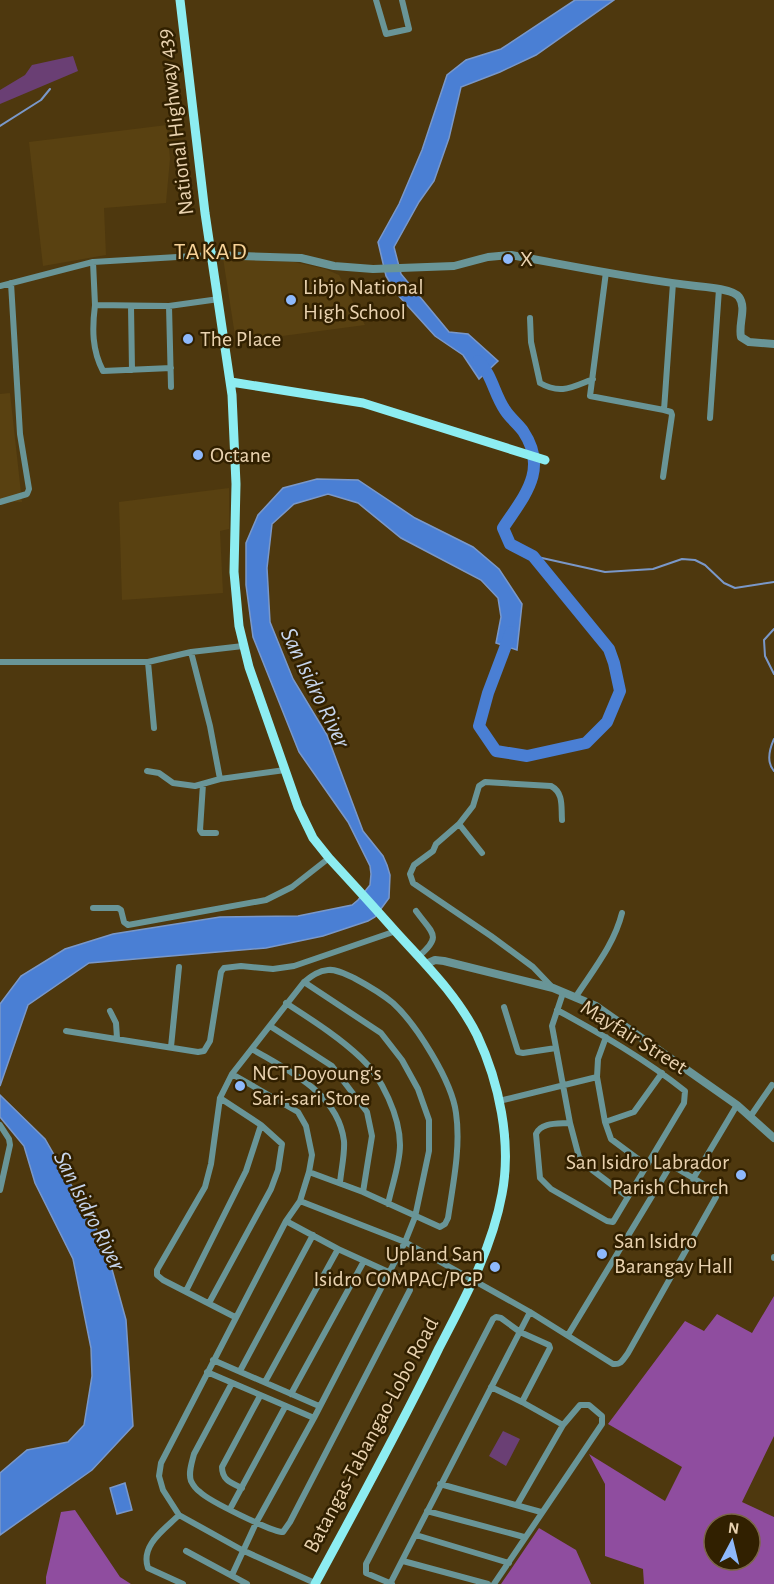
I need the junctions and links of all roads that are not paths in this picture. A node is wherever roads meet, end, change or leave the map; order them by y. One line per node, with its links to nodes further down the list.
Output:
1 (180, 0): 4 (main road, National Highway 439)
2 (376, 0): 3 (street)
3 (402, 0)
4 (211, 255): 5 (street); 6 (street); 11 (main road, National Highway 439)
5 (93, 262): 7 (street); 12 (street)
6 (606, 272): 8 (street); 19 (street)
7 (11, 283): 9 (street); 26 (street)
8 (673, 283): 10 (street); 22 (street)
9 (0, 286)
10 (719, 289): 16 (street); 23 (street)
11 (219, 299): 14 (street); 20 (main road, National Highway 439)
12 (96, 305): 13 (street); 18 (street)
13 (131, 306): 14 (street); 18 (street)
14 (169, 306): 17 (street)
15 (530, 318): 19 (street)
16 (774, 344)
17 (171, 368): 18 (street); 21 (street)
18 (132, 370)
19 (593, 379): 22 (street)
20 (231, 382): 24 (main road); 27 (main road, Batangas-Tabangao-Lobo Road)
21 (171, 387)
22 (664, 410): 25 (street)
23 (710, 418)
24 (545, 459)
25 (663, 477)
26 (0, 502)
27 (243, 646): 28 (street); 32 (main road, Batangas-Tabangao-Lobo Road)
28 (191, 652): 30 (street); 34 (street)
29 (0, 662): 30 (street)
30 (148, 662): 31 (street)
31 (154, 728)
32 (285, 770): 34 (street); 40 (main road, Batangas-Tabangao-Lobo Road)
33 (147, 771): 35 (street)
34 (220, 779): 35 (street)
35 (203, 784): 38 (street)
36 (562, 820): 37 (street)
37 (459, 824): 39 (street); 48 (street)
38 (216, 833)
39 (482, 853)
40 (329, 858): 41 (street); 44 (main road, Batangas-Tabangao-Lobo Road)
41 (93, 908)
42 (416, 911): 45 (street)
43 (622, 913): 50 (street)
44 (396, 931): 45 (main road, Batangas-Tabangao-Lobo Road); 59 (street)
45 (423, 960): 48 (street); 68 (main road, Batangas-Tabangao-Lobo Road)
46 (179, 967): 59 (street)
47 (304, 982): 51 (street); 85 (street); 85 (street)
48 (553, 988): 49 (street)
49 (563, 993): 50 (street); 53 (street)
50 (575, 998): 69 (street)
51 (286, 1003): 55 (street); 84 (street)
52 (504, 1007): 60 (street)
53 (557, 1010): 57 (street, Mayfair Street); 60 (street)
54 (110, 1011): 58 (street)
55 (270, 1026): 61 (street); 81 (street)
56 (66, 1031): 58 (street)
57 (606, 1037): 62 (street, Mayfair Street); 64 (street)
58 (117, 1038): 59 (street)
59 (171, 1047)
60 (556, 1048): 66 (street)
61 (252, 1049): 63 (street); 79 (street)
62 (662, 1072): 71 (street); 76 (street, Mayfair Street)
63 (232, 1074): 67 (street); 77 (street)
64 (597, 1077): 66 (street); 71 (street)
65 (772, 1084): 70 (street)
66 (564, 1086): 68 (street); 72 (street)
67 (220, 1098): 74 (street); 93 (street)
68 (499, 1101): 92 (main road, Batangas-Tabangao-Lobo Road)
69 (738, 1105): 70 (street); 78 (street)
70 (750, 1117): 75 (street)
71 (605, 1122): 76 (street)
72 (570, 1123): 82 (street); 82 (street, Mayfair Street)
73 (0, 1125): 80 (street)
74 (261, 1125): 93 (street); 94 (street)
75 (774, 1138)
76 (646, 1165): 82 (street, Mayfair Street)
77 (309, 1172): 79 (street); 83 (street)
78 (693, 1179): 98 (street); 98 (street)
79 (340, 1183): 81 (street)
80 (0, 1190)
81 (363, 1192): 84 (street)
82 (628, 1197)
83 (300, 1201): 86 (street); 88 (street)
84 (388, 1204): 85 (street)
85 (415, 1217): 88 (street)
86 (286, 1221): 87 (street); 96 (street)
87 (313, 1235): 89 (street); 100 (street)
88 (405, 1242): 91 (street); 92 (street)
89 (338, 1249): 90 (street); 102 (street)
90 (364, 1260): 91 (street); 105 (street)
91 (388, 1272): 108 (street); 119 (street)
92 (474, 1279): 95 (street); 129 (main road, Batangas-Tabangao-Lobo Road)
93 (186, 1292): 94 (street)
94 (209, 1303): 96 (street)
95 (530, 1312): 97 (street); 98 (street)
96 (235, 1317): 99 (street)
97 (520, 1332): 104 (street); 107 (street); 130 (street)
98 (568, 1335)
99 (213, 1360): 100 (street); 101 (street)
100 (240, 1371): 102 (street)
101 (207, 1372): 103 (street); 118 (street)
102 (265, 1382): 105 (street)
103 (232, 1383): 106 (street); 115 (street)
104 (490, 1387): 107 (street); 112 (street)
105 (291, 1394): 108 (street)
106 (260, 1396): 109 (street); 113 (street)
107 (522, 1402): 111 (street)
108 (319, 1406): 110 (street)
109 (285, 1407): 110 (street); 113 (street)
110 (314, 1418): 119 (street)
111 (563, 1425): 114 (street); 117 (street)
112 (440, 1484): 114 (street); 116 (street)
113 (242, 1488): 115 (street)
114 (517, 1505): 117 (street)
115 (230, 1509): 119 (street)
116 (427, 1511): 120 (street); 121 (street)
117 (541, 1512): 121 (street)
118 (179, 1515): 122 (street); 127 (street)
119 (256, 1523): 122 (street)
120 (416, 1535): 124 (street); 125 (street)
121 (524, 1537): 125 (street)
122 (242, 1550): 126 (street); 129 (street)
123 (186, 1551): 126 (street)
124 (403, 1561): 130 (street); 131 (street)
125 (509, 1563): 132 (street)
126 (232, 1575): 128 (street)
127 (183, 1584)
128 (247, 1584)
129 (316, 1584)
130 (391, 1584)
131 (488, 1584)
132 (494, 1584)

